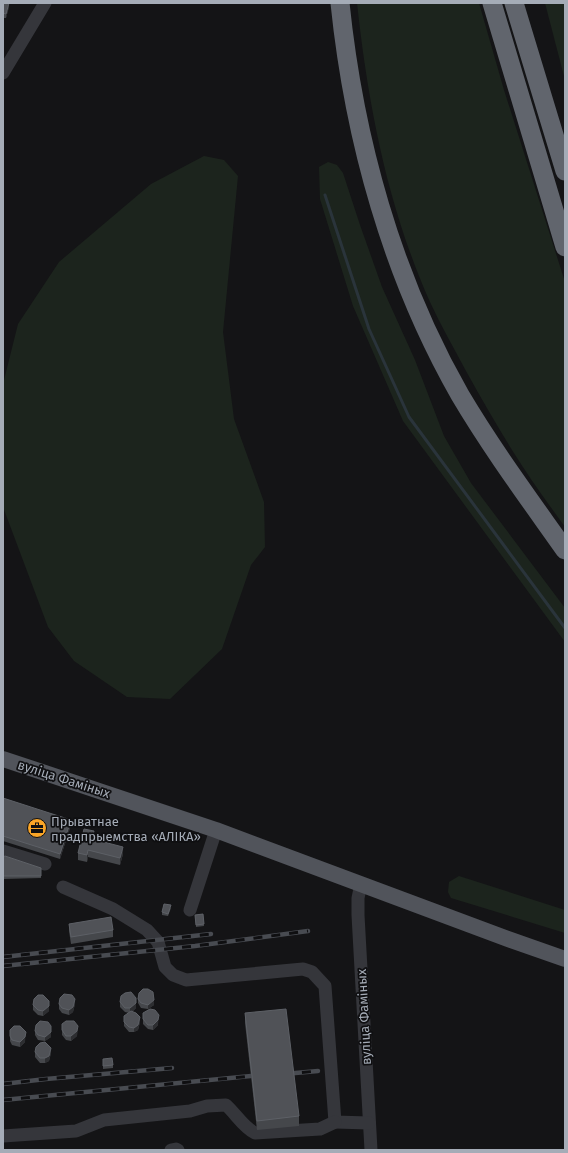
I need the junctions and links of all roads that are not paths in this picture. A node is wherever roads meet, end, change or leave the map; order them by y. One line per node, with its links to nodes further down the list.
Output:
1 (45, 3): 5 (street)
2 (340, 3): 8 (highway)
3 (492, 3): 7 (highway)
4 (514, 3): 6 (highway)
5 (3, 73)
6 (565, 170)
7 (565, 248)
8 (565, 550)
9 (3, 759): 10 (main road, вуліца Фаміных)
10 (216, 830): 13 (main road, вуліца Фаміных); 15 (street)
11 (3, 851): 12 (street)
12 (45, 864)
13 (361, 884): 16 (main road, вуліца Фаміных); 18 (street, вуліца Фаміных)
14 (63, 887): 17 (street)
15 (190, 910)
16 (565, 959)
17 (335, 1122): 18 (street); 19 (street)
18 (369, 1123): 22 (street, вуліца Фаміных)
19 (3, 1136)
20 (171, 1150): 21 (street)
21 (178, 1150)
22 (371, 1150)

